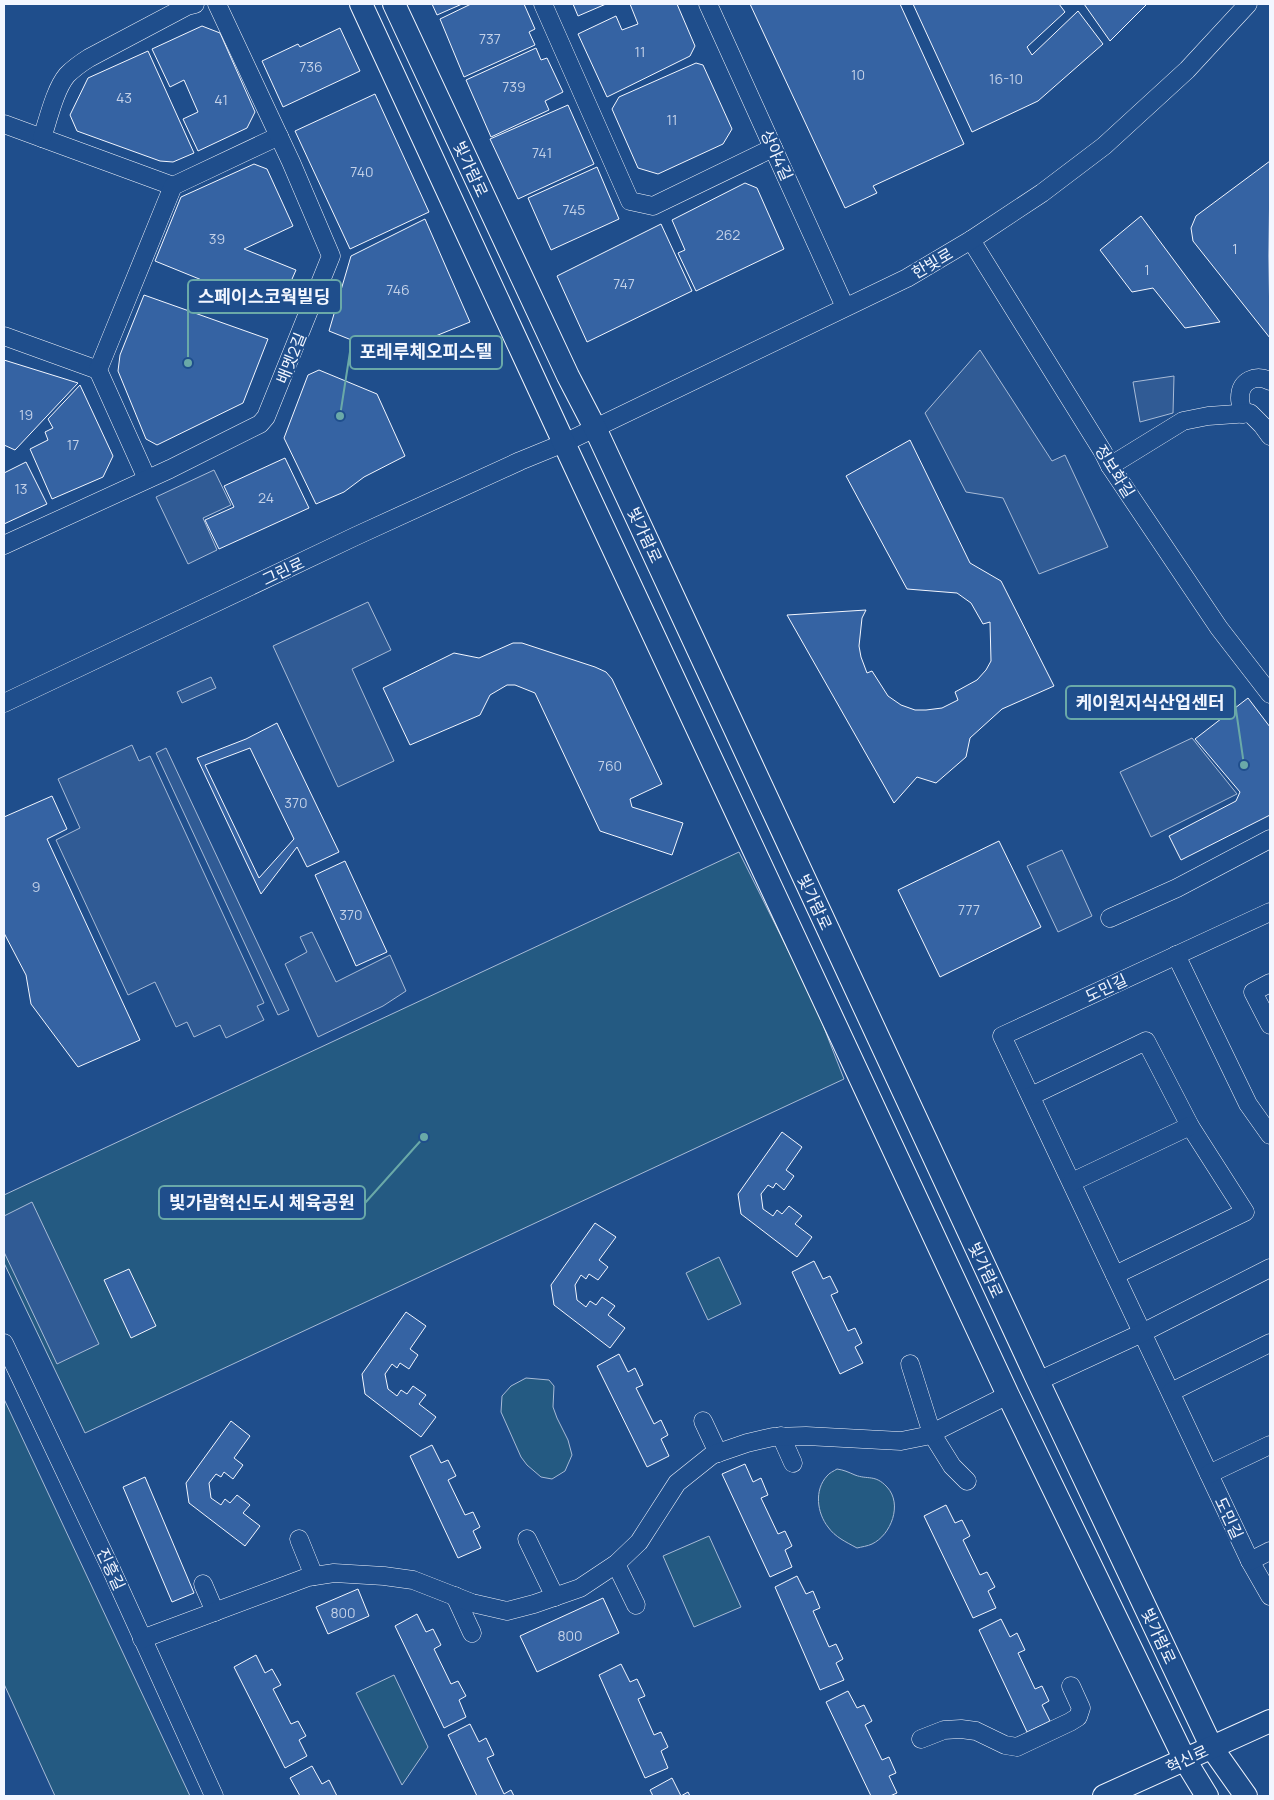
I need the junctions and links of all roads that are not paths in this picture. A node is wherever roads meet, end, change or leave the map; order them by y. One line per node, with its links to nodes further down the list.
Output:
1 (195, 4): 10 (street)
2 (217, 4): 9 (street, 배멧2길)
3 (361, 4): 21 (main road, 빛가람로)
4 (394, 4): 19 (main road, 빛가람로)
5 (542, 4): 11 (street)
6 (708, 4): 11 (street, 상야4길)
7 (1248, 4): 13 (street, 한빛로)
8 (4, 124): 10 (street)
9 (279, 136): 12 (street); 23 (street, 배멧2길)
10 (42, 138): 12 (street)
11 (773, 148): 14 (street, 상야4길)
12 (173, 186): 16 (street)
13 (971, 240): 14 (street, 한빛로); 22 (street, 정보화길)
14 (845, 307): 19 (street, 한빛로)
15 (4, 336): 16 (street)
16 (98, 370): 23 (street)
17 (1270, 381): 18 (street)
18 (1256, 414): 20 (street); 22 (street)
19 (595, 428): 21 (street, 한빛로); 43 (main road, 빛가람로)
20 (1270, 436)
21 (564, 443): 26 (street, 그린로); 45 (main road, 빛가람로)
22 (1110, 466): 25 (street, 정보화길)
23 (147, 480): 24 (street, 배멧2길)
24 (4, 545)
25 (1270, 694)
26 (4, 703)
27 (1270, 838): 29 (street)
28 (1270, 912): 30 (street, 도민길)
29 (1110, 918)
30 (1176, 955): 33 (street, 도민길); 35 (street)
31 (1270, 983): 32 (street)
32 (1270, 1025)
33 (1031, 1096): 34 (street); 36 (street, 도민길)
34 (1190, 1126): 36 (street); 38 (street)
35 (1270, 1135)
36 (1072, 1182): 38 (street, 도민길)
37 (1270, 1268): 39 (street)
38 (1116, 1275): 39 (street, 도민길)
39 (1142, 1333): 43 (street); 44 (street, 도민길)
40 (4, 1343): 67 (street, 진흥길)
41 (1270, 1343): 44 (street)
42 (910, 1364): 47 (street)
43 (1038, 1381): 71 (main road, 빛가람로)
44 (1171, 1392): 52 (street, 도민길)
45 (1008, 1395): 47 (street); 72 (main road, 빛가람로)
46 (703, 1421): 50 (street)
47 (932, 1434): 48 (street); 53 (street)
48 (781, 1436): 50 (street); 51 (street)
49 (1270, 1445): 52 (street)
50 (718, 1453): 58 (street)
51 (793, 1463)
52 (1209, 1474): 57 (street, 도민길)
53 (967, 1481)
54 (299, 1539): 59 (street)
55 (528, 1539): 63 (street)
56 (1270, 1552): 57 (street)
57 (1250, 1561): 62 (street, 도민길)
58 (616, 1564): 63 (street); 64 (street)
59 (314, 1576): 61 (street); 65 (street)
60 (203, 1584): 65 (street)
61 (454, 1596): 63 (street); 66 (street)
62 (1270, 1596)
63 (555, 1597)
64 (636, 1605)
65 (215, 1612): 67 (street)
66 (472, 1633)
67 (142, 1639): 73 (street, 진흥길)
68 (1071, 1686): 70 (street)
69 (1270, 1720): 71 (main road, 혁신로)
70 (921, 1739)
71 (1212, 1748): 72 (main road, 혁신로); 76 (main road, 빛가람로)
72 (1185, 1760): 74 (main road, 혁신로); 75 (main road, 빛가람로)
73 (214, 1796)
74 (1104, 1796)
75 (1207, 1796)
76 (1246, 1796)

